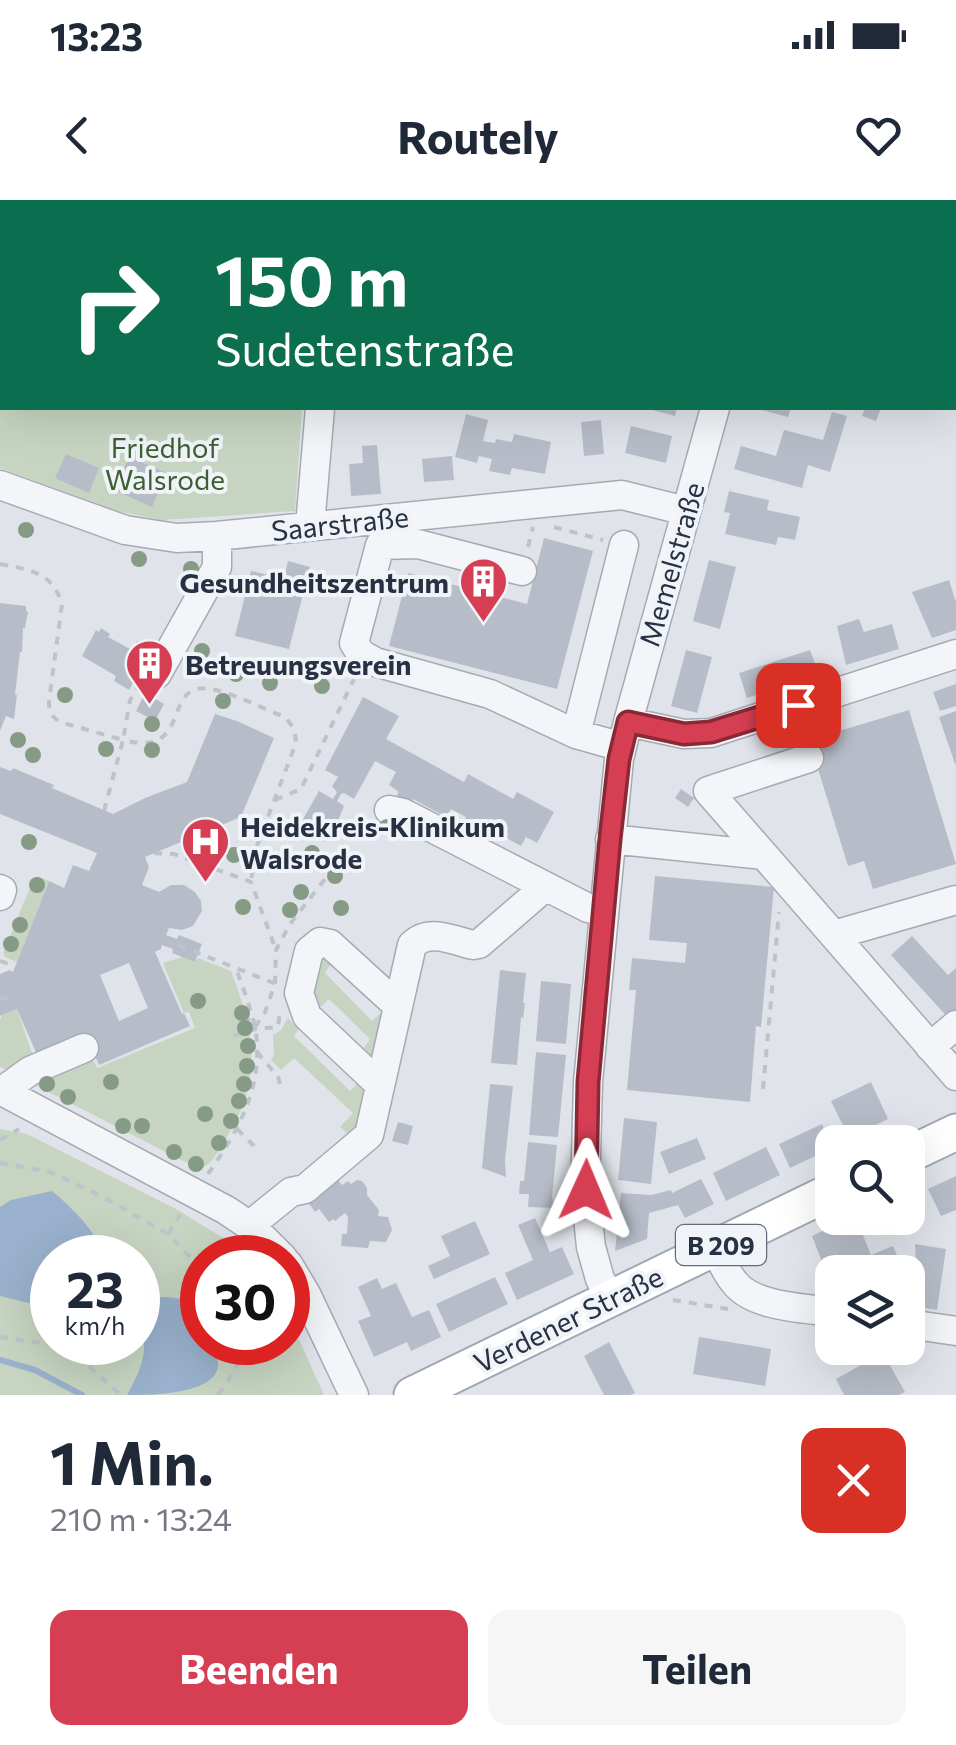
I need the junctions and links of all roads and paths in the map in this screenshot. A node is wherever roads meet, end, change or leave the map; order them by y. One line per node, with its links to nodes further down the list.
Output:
1 (320, 410): 5 (street)
2 (714, 410): 4 (street, Memelstraße)
3 (0, 485): 8 (street, Saarstraße)
4 (686, 511): 7 (street, Saarstraße); 16 (street, Memelstraße)
5 (310, 526): 7 (street, Saarstraße); 8 (street, Saarstraße)
6 (552, 527): 9 (path)
7 (386, 532): 11 (street); 12 (street)
8 (217, 536): 14 (street)
9 (624, 545): 15 (street)
10 (0, 564): 17 (path)
11 (522, 571)
12 (361, 654): 15 (street); 19 (path)
13 (956, 654): 16 (street)
14 (157, 674): 17 (path)
15 (576, 734): 16 (street)
16 (625, 734): 24 (street, Memelstraße)
17 (123, 740): 19 (path); 21 (path)
18 (810, 758): 27 (street)
19 (275, 800): 28 (path)
20 (389, 810): 29 (street)
21 (104, 811)
22 (336, 826): 23 (path)
23 (361, 838)
24 (610, 839): 27 (street); 31 (street, Memelstraße)
25 (154, 854): 28 (path)
26 (352, 856): 34 (path)
27 (773, 866): 32 (street); 53 (path)
28 (251, 882): 34 (path)
29 (545, 888): 31 (street); 42 (street)
30 (956, 900): 32 (street)
31 (604, 911): 68 (street, Memelstraße)
32 (834, 936): 46 (street)
33 (178, 945): 37 (path)
34 (276, 950): 38 (path)
35 (0, 962): 36 (path)
36 (15, 966)
37 (236, 968): 38 (path); 43 (path)
38 (277, 984): 45 (path)
39 (12, 997): 41 (path)
40 (282, 998): 45 (path)
41 (0, 999)
42 (398, 1006): 51 (street); 51 (street)
43 (251, 1015): 45 (path); 45 (path)
44 (956, 1025): 46 (street)
45 (254, 1029): 48 (path)
46 (930, 1046): 49 (street)
47 (84, 1048): 52 (street)
48 (257, 1052): 50 (path); 55 (path)
49 (956, 1076)
50 (280, 1086)
51 (380, 1086): 63 (street)
52 (1, 1090): 62 (street)
53 (763, 1090)
54 (23, 1126): 57 (path)
55 (237, 1129): 59 (path); 62 (path)
56 (956, 1132): 58 (main road)
57 (0, 1140)
58 (925, 1147)
59 (254, 1153)
60 (0, 1164): 64 (path)
61 (815, 1199): 67 (main road, Verdener Straße / B 209)
62 (190, 1201): 63 (street); 64 (path)
63 (250, 1225): 65 (street)
64 (168, 1234): 66 (path)
65 (260, 1235)
66 (180, 1247)
67 (715, 1248): 68 (main road, Verdener Straße / B 209); 70 (street)
68 (610, 1299): 78 (main road, Verdener Straße / B 209)
69 (310, 1302): 77 (street)
70 (815, 1309)
71 (925, 1326): 72 (street)
72 (956, 1331)
73 (0, 1337): 75 (path)
74 (238, 1365): 76 (path)
75 (121, 1395)
76 (218, 1395)
77 (354, 1395)
78 (412, 1395)

